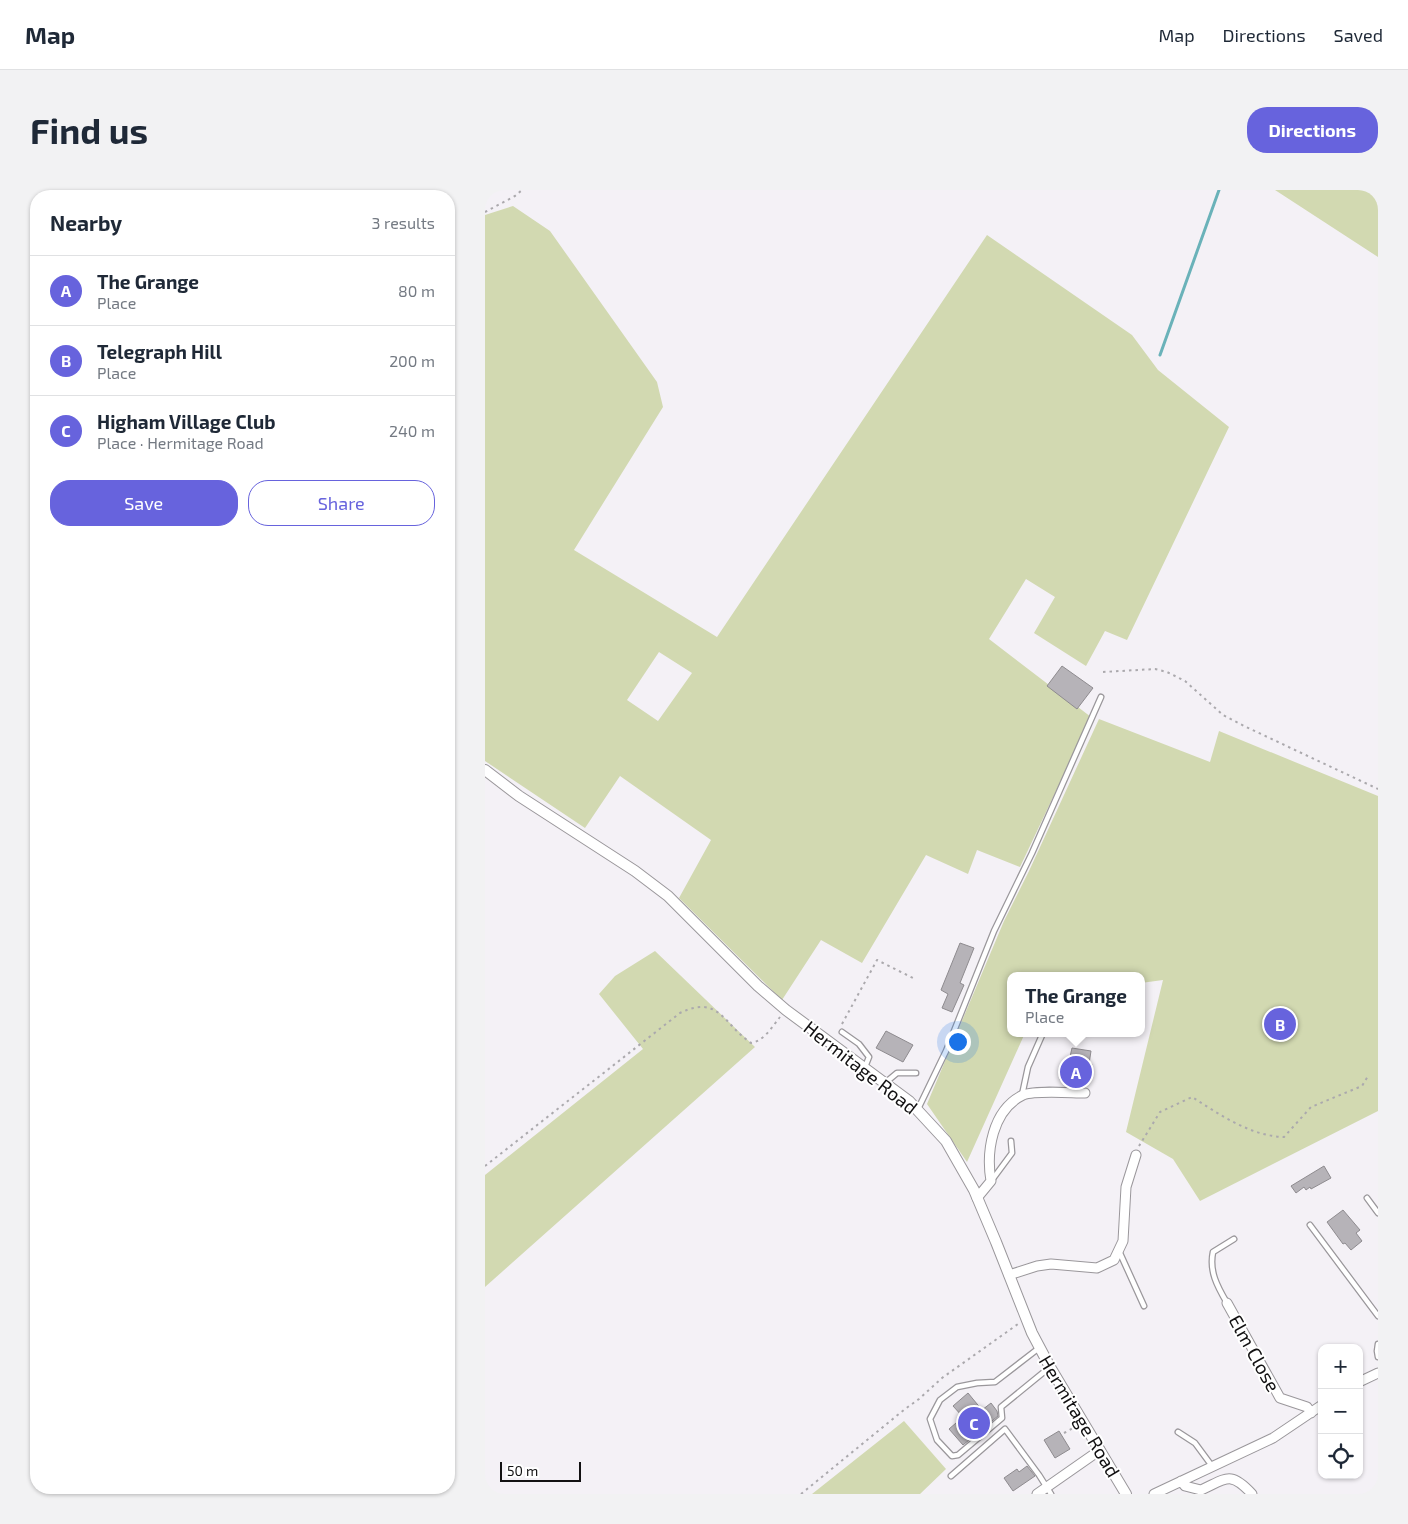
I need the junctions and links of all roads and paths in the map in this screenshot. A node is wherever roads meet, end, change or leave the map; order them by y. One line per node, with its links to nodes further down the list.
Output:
1 (523, 190): 2 (path)
2 (485, 212)
3 (1103, 672): 6 (path)
4 (1101, 697): 17 (lane)
5 (485, 770): 8 (street, Hermitage Road)
6 (1378, 789)
7 (913, 978): 9 (path)
8 (786, 1010): 11 (street, Hermitage Road); 20 (path)
9 (842, 1032): 11 (lane)
10 (1041, 1037): 16 (lane)
11 (865, 1067): 14 (street, Hermitage Road)
12 (915, 1072): 14 (lane)
13 (1368, 1076): 19 (path)
14 (885, 1083): 17 (street, Hermitage Road)
15 (1085, 1093): 16 (street)
16 (1022, 1096): 21 (street)
17 (917, 1109): 22 (street, Hermitage Road)
18 (1011, 1141): 21 (lane)
19 (1136, 1155): 27 (street)
20 (485, 1166)
21 (991, 1181): 22 (street)
22 (977, 1198): 28 (street, Hermitage Road)
23 (1367, 1198): 24 (lane)
24 (1378, 1212)
25 (1310, 1225): 31 (lane)
26 (1234, 1239): 29 (lane)
27 (1119, 1251): 28 (street); 30 (lane)
28 (1009, 1275): 32 (street, Hermitage Road)
29 (1227, 1303): 40 (street, Elm Close)
30 (1144, 1306)
31 (1378, 1316)
32 (1026, 1318): 34 (street, Hermitage Road); 50 (path)
33 (1378, 1344): 35 (lane)
34 (1040, 1348): 36 (street, Hermitage Road); 36 (lane)
35 (1378, 1357)
36 (1050, 1367): 44 (street, Hermitage Road)
37 (1378, 1373): 38 (street)
38 (1363, 1380)
39 (1318, 1408): 40 (street)
40 (1311, 1413): 45 (street)
41 (1079, 1424): 43 (path)
42 (1178, 1432): 45 (lane)
43 (1064, 1433)
44 (1100, 1450): 48 (street); 52 (street, Hermitage Road)
45 (1211, 1466): 47 (street)
46 (951, 1476): 48 (lane)
47 (1181, 1481): 49 (street); 53 (street)
48 (1049, 1491): 51 (street)
49 (1198, 1492): 54 (street)
50 (801, 1494)
51 (1037, 1494)
52 (1126, 1494)
53 (1154, 1494)
54 (1252, 1494)

